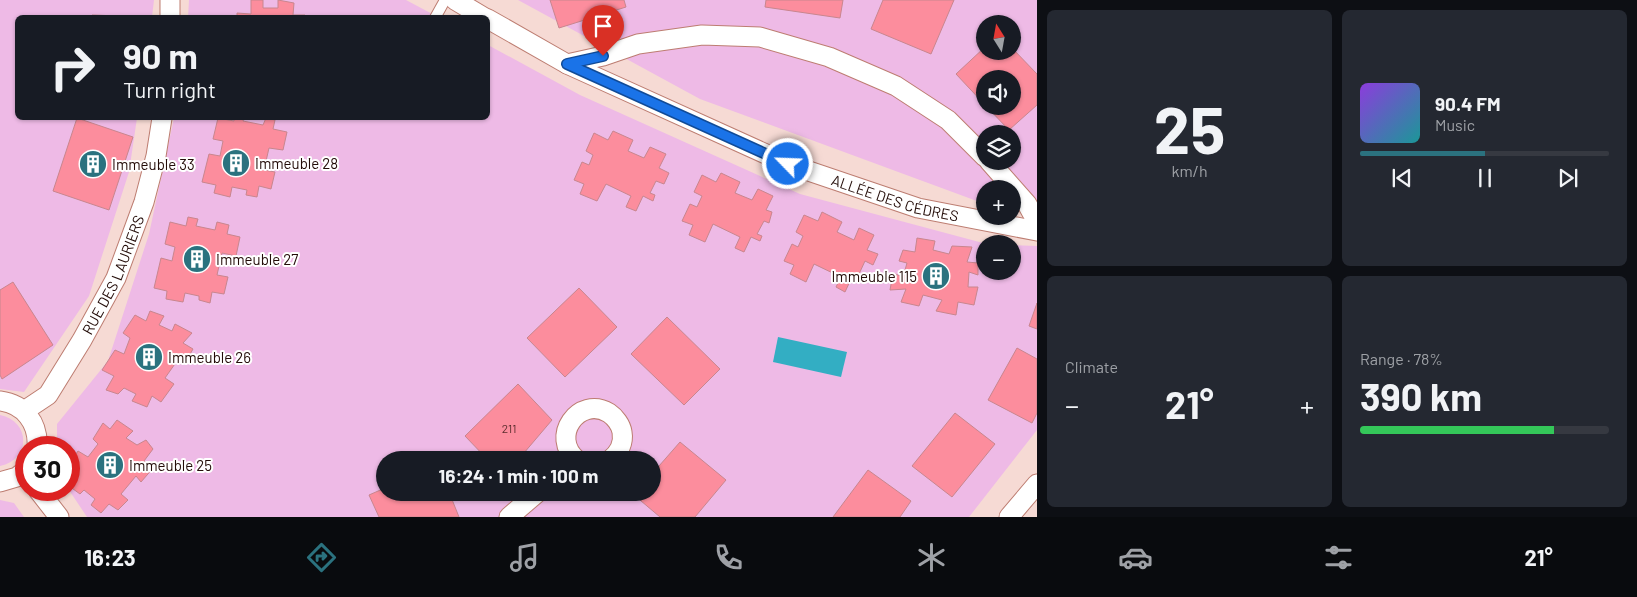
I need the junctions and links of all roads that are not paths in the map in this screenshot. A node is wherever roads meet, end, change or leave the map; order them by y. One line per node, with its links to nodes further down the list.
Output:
1 (170, 0): 4 (street)
2 (445, 0): 5 (lane)
3 (455, 0): 6 (street, ALLÉE DES CÉDRES)
4 (170, 15)
5 (437, 15)
6 (481, 15)
7 (490, 20): 8 (street, ALLÉE DES CÉDRES)
8 (567, 64): 10 (street); 13 (street, ALLÉE DES CÉDRES)
9 (162, 120): 15 (street, RUE DES LAURIERS)
10 (976, 148)
11 (997, 170): 12 (street)
12 (1037, 222)
13 (1037, 231)
14 (0, 401): 15 (street)
15 (24, 411): 16 (street)
16 (37, 436)
17 (569, 451): 18 (street)
18 (618, 451)
19 (15, 478): 20 (street)
20 (0, 482)
21 (1037, 484): 26 (street)
22 (47, 501): 24 (street)
23 (528, 501): 25 (street)
24 (59, 517)
25 (509, 517)
26 (1009, 517)

